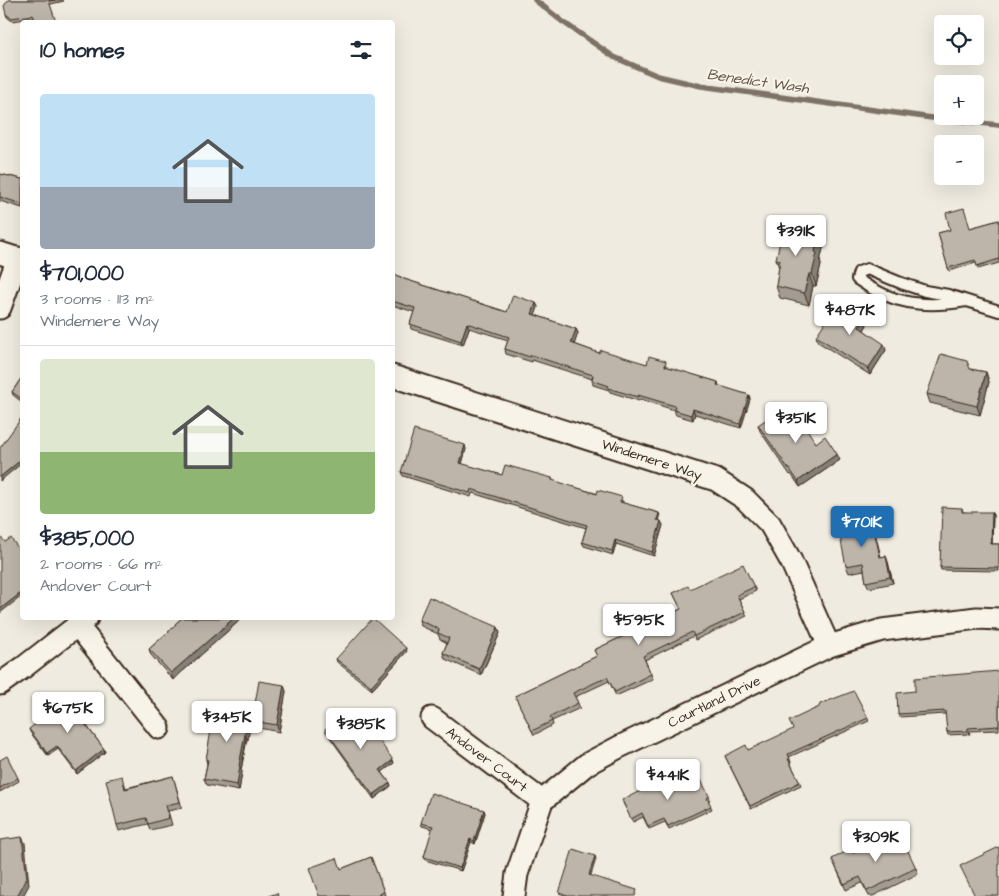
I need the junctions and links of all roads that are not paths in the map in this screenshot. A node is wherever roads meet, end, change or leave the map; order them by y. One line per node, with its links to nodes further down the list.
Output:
1 (13, 257): 3 (street)
2 (966, 301): 2 (lane); 4 (lane)
3 (0, 308)
4 (999, 311)
5 (395, 377): 8 (street, Windemere Way)
6 (999, 619): 8 (street, Courtland Drive)
7 (82, 621): 9 (street); 11 (street)
8 (829, 646): 12 (street, Courtland Drive)
9 (0, 684)
10 (432, 718): 12 (street, Andover Court)
11 (159, 728)
12 (542, 800): 13 (street)
13 (514, 896)

